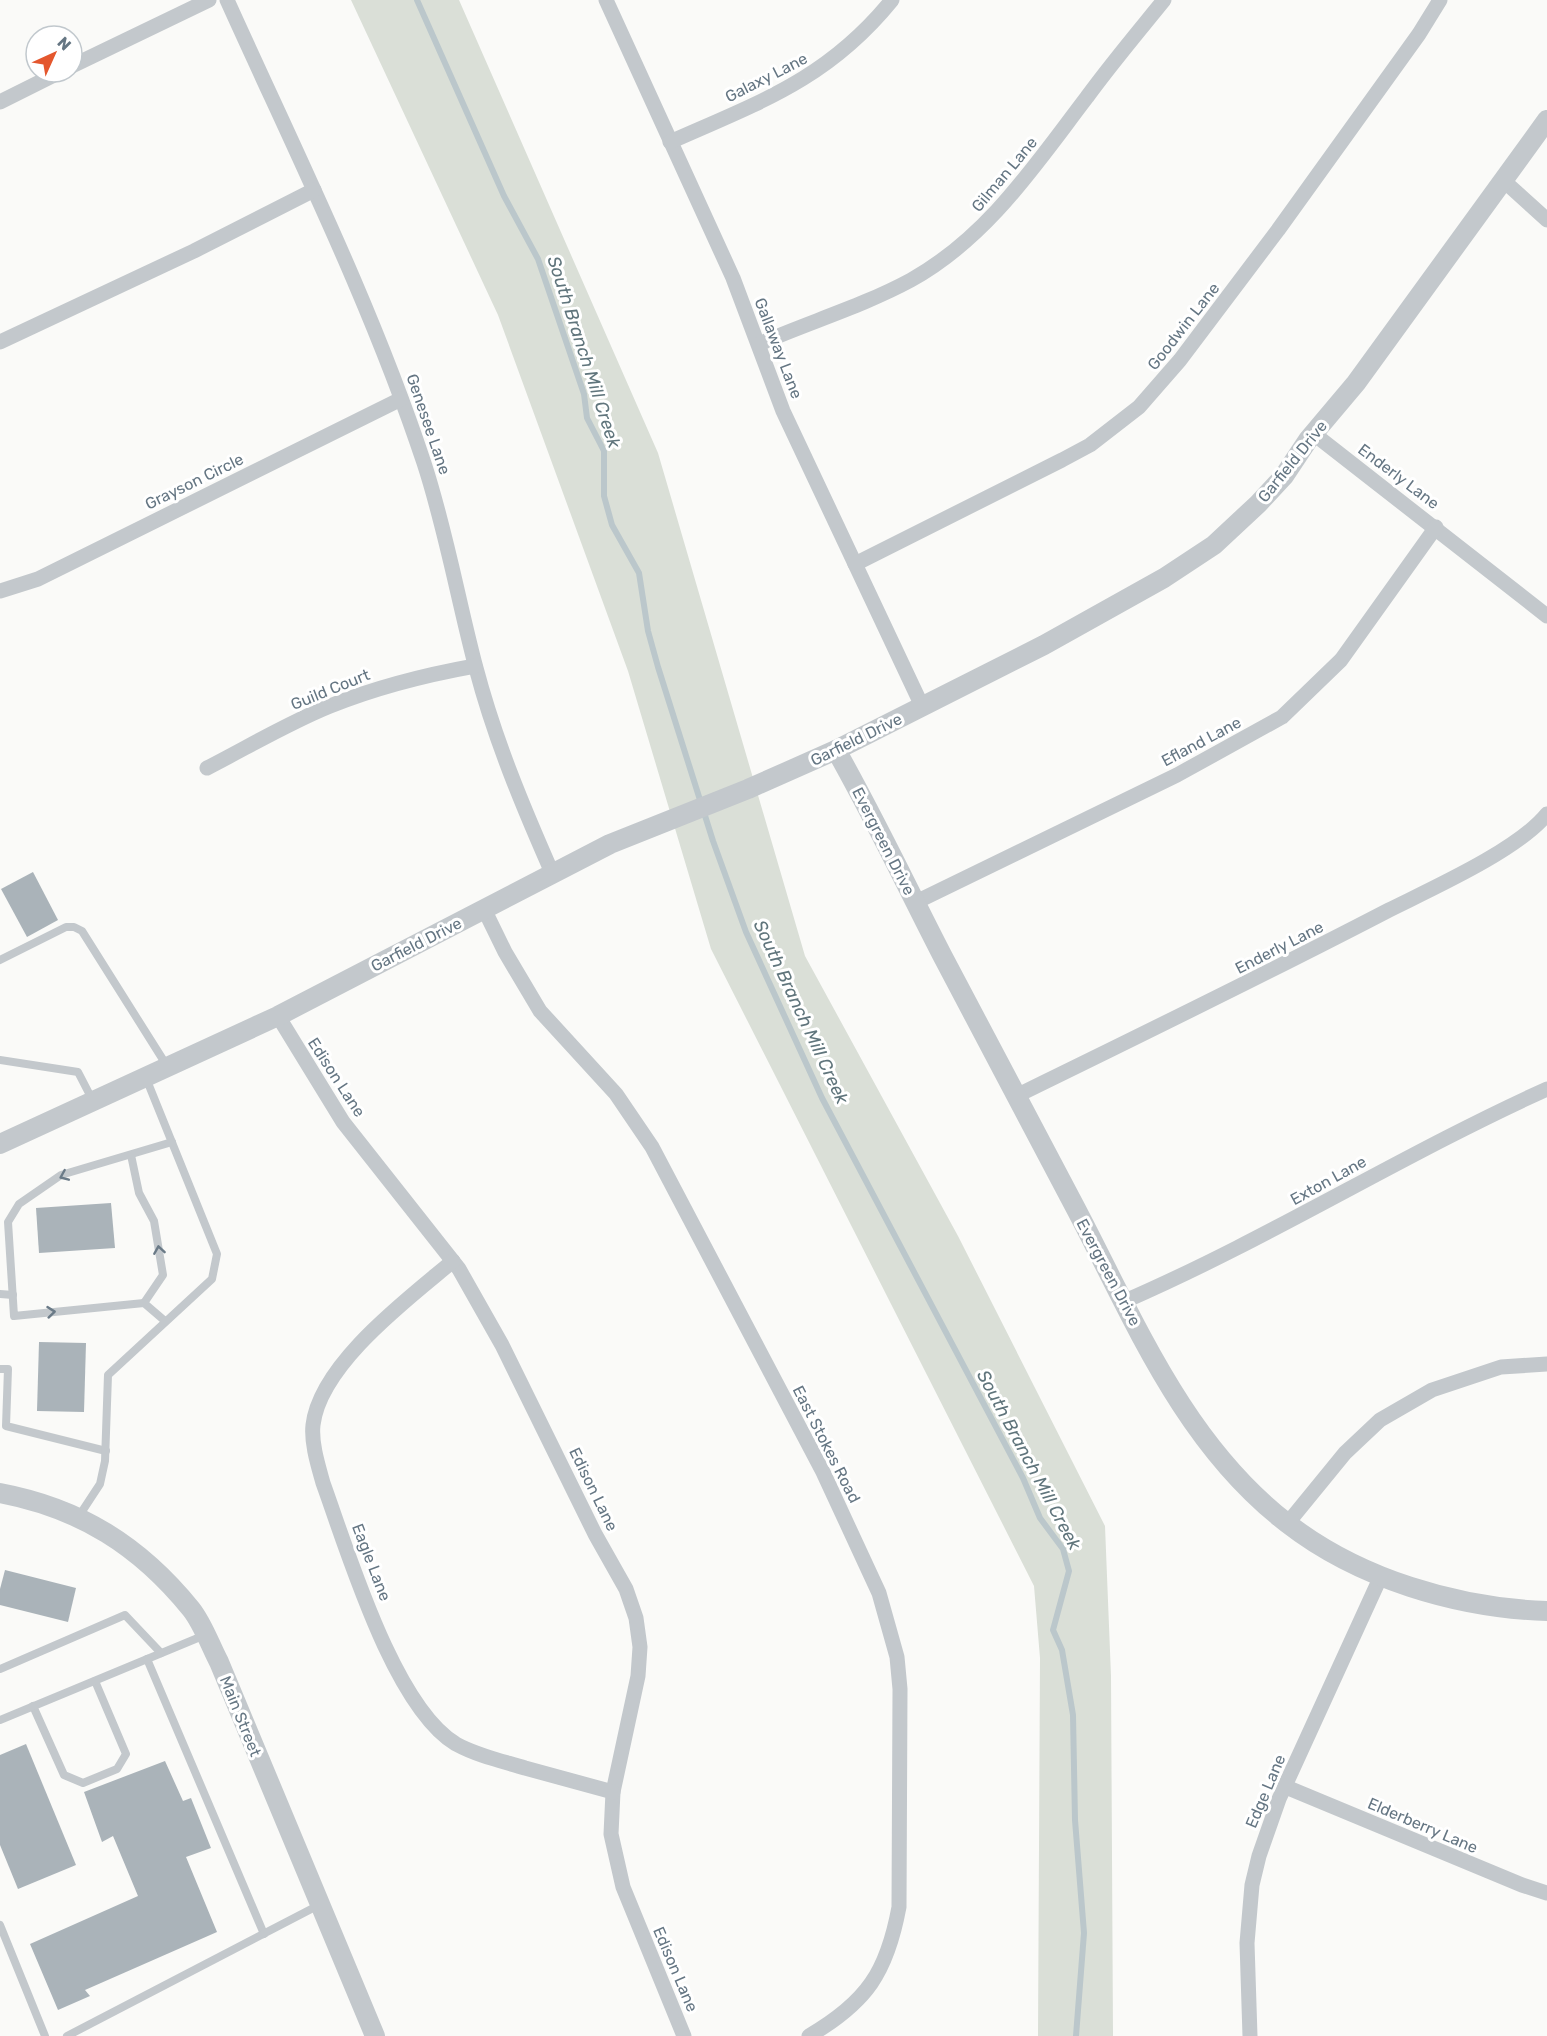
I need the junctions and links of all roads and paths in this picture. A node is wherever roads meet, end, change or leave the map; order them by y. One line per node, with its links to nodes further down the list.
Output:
1 (209, 0): 7 (street)
2 (227, 0): 13 (street, Genesee Lane)
3 (606, 0): 11 (street, Gallaway Lane)
4 (892, 0): 11 (street, Galaxy Lane)
5 (1164, 0): 16 (street, Gilman Lane)
6 (1440, 0): 20 (street, Goodwin Lane)
7 (84, 60)
8 (36, 84): 9 (street)
9 (0, 102)
10 (1547, 120): 12 (street, Garfield Drive)
11 (670, 142): 16 (street, Gallaway Lane)
12 (1504, 181): 14 (street); 18 (street, Garfield Drive)
13 (314, 190): 15 (street); 17 (street, Genesee Lane)
14 (1547, 220)
15 (0, 342)
16 (759, 344): 20 (street, Gallaway Lane)
17 (401, 399): 21 (street, Grayson Circle); 23 (street, Genesee Lane)
18 (1314, 434): 19 (street, Enderly Lane); 24 (street, Garfield Drive)
19 (1436, 527): 22 (street, Enderly Lane); 29 (street, Efland Lane)
20 (855, 564): 24 (street, Gallaway Lane)
21 (0, 591)
22 (1547, 616)
23 (475, 666): 26 (street, Guild Court); 28 (street, Genesee Lane)
24 (922, 706): 25 (street, Garfield Drive)
25 (836, 750): 28 (street, Garfield Drive); 29 (street, Evergreen Drive)
26 (207, 768)
27 (1547, 814): 37 (street, Enderly Lane)
28 (553, 875): 30 (street, Garfield Drive)
29 (916, 902): 37 (street, Evergreen Drive)
30 (484, 909): 32 (street, Garfield Drive); 73 (street, East Stokes Road)
31 (0, 960): 34 (lane)
32 (278, 1016): 34 (street, Garfield Drive); 42 (street, Edison Lane)
33 (0, 1060): 38 (lane)
34 (168, 1067): 35 (street, Garfield Drive)
35 (146, 1077): 38 (street, Garfield Drive); 39 (lane)
36 (1547, 1089): 45 (street, Exton Lane)
37 (1016, 1096): 45 (street, Evergreen Drive)
38 (94, 1102): 40 (street, Garfield Drive)
39 (172, 1142): 41 (lane); 47 (lane)
40 (0, 1144)
41 (131, 1155): 44 (lane, one-way to 44); 46 (lane, one-way to 41)
42 (453, 1261): 64 (street, Edison Lane); 64 (street, Eagle Lane)
43 (0, 1294): 44 (lane)
44 (13, 1295): 46 (lane, one-way to 46)
45 (1125, 1301): 53 (street, Evergreen Drive)
46 (144, 1303): 47 (lane)
47 (165, 1321): 50 (lane)
48 (1547, 1364): 53 (street)
49 (0, 1369): 50 (lane)
50 (106, 1451): 52 (lane)
51 (0, 1493): 52 (street, Main Street)
52 (79, 1516): 56 (street, Main Street)
53 (1287, 1524): 54 (street, Evergreen Drive)
54 (1381, 1576): 55 (street, Evergreen Drive); 63 (street, Edge Lane)
55 (1547, 1611)
56 (205, 1635): 57 (lane); 66 (street, Main Street)
57 (161, 1653): 58 (lane); 59 (lane)
58 (147, 1659): 60 (lane); 68 (lane)
59 (0, 1669)
60 (95, 1681): 61 (lane); 61 (lane)
61 (33, 1706): 62 (lane)
62 (0, 1720)
63 (1286, 1787): 65 (street, Elderberry Lane); 74 (street, Edge Lane)
64 (613, 1792): 72 (street, Edison Lane)
65 (1547, 1893)
66 (319, 1905): 68 (lane); 71 (street, Main Street)
67 (0, 1925): 69 (lane)
68 (264, 1934): 70 (lane)
69 (45, 2036)
70 (67, 2036)
71 (375, 2036)
72 (684, 2036)
73 (809, 2036)
74 (1250, 2036)

